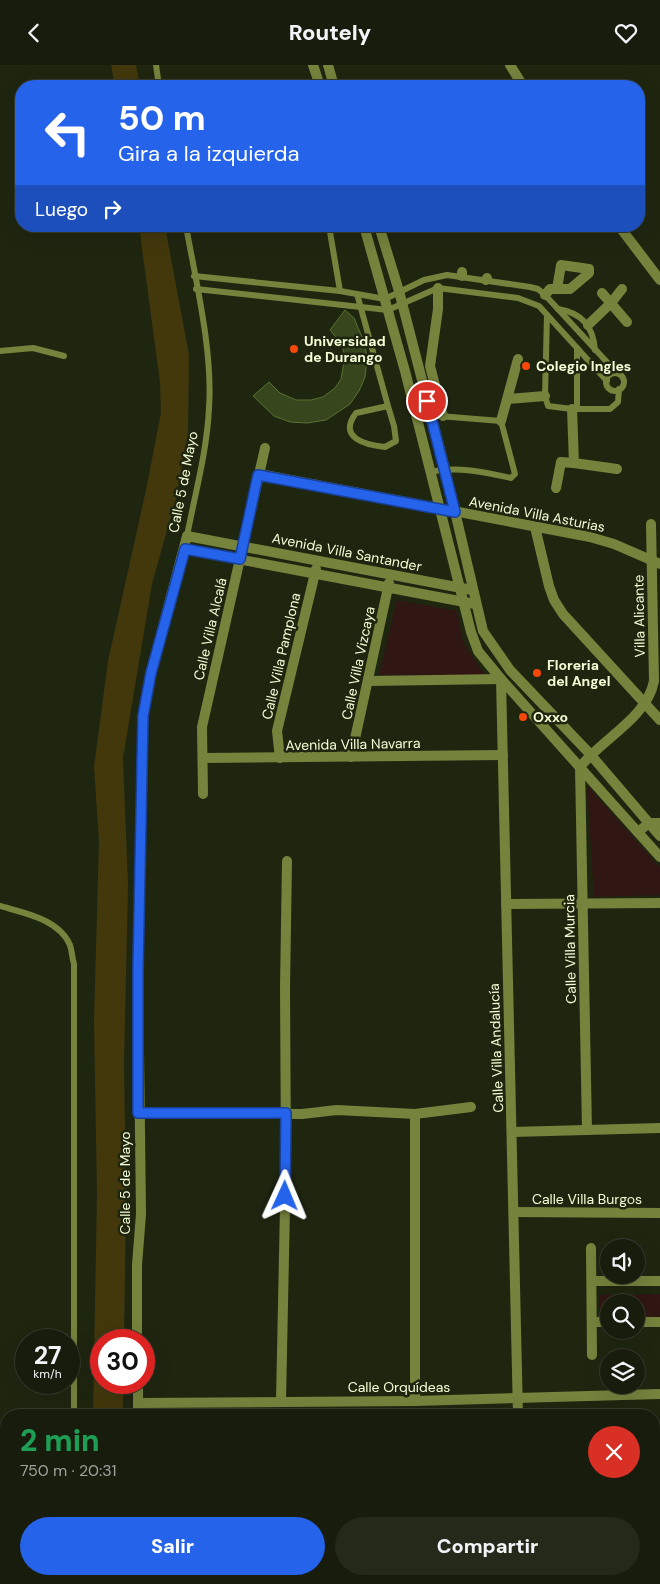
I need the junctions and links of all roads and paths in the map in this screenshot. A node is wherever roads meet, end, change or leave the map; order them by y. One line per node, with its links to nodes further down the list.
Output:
1 (156, 65): 5 (lane)
2 (313, 65): 6 (street)
3 (328, 65): 7 (street)
4 (510, 65): 8 (street)
5 (159, 80)
6 (318, 80)
7 (332, 80)
8 (519, 80)
9 (187, 232): 15 (lane, Calle 5 de Mayo)
10 (330, 232): 23 (lane)
11 (366, 232): 28 (street)
12 (381, 232): 24 (street)
13 (624, 232): 17 (street)
14 (462, 274): 16 (lane); 22 (lane); 27 (lane)
15 (194, 276): 19 (lane, Calle 5 de Mayo); 23 (lane)
16 (437, 276): 18 (lane); 24 (lane)
17 (660, 280)
18 (438, 288): 22 (lane); 30 (lane); 50 (street)
19 (196, 289): 31 (lane); 63 (lane, Calle 5 de Mayo)
20 (557, 289): 27 (street)
21 (622, 289): 29 (street)
22 (460, 290): 34 (lane)
23 (340, 291): 26 (lane)
24 (399, 291): 28 (lane); 30 (street)
25 (602, 293): 29 (street)
26 (356, 294): 28 (lane); 31 (lane)
27 (545, 295): 32 (lane)
28 (385, 299): 33 (street)
29 (611, 303): 35 (street); 36 (street)
30 (402, 305): 33 (lane); 49 (street)
31 (360, 307): 33 (lane); 47 (lane)
32 (558, 309): 36 (lane); 38 (lane)
33 (388, 310): 56 (street)
34 (547, 315): 37 (lane); 45 (lane)
35 (627, 321)
36 (588, 325): 38 (lane)
37 (577, 348): 43 (lane); 48 (lane)
38 (596, 350): 42 (lane)
39 (0, 351): 40 (lane)
40 (64, 356)
41 (518, 359): 46 (street)
42 (617, 373): 43 (lane); 44 (lane)
43 (607, 381): 44 (lane)
44 (620, 389): 48 (lane)
45 (545, 396): 46 (street); 48 (lane)
46 (508, 399): 51 (street)
47 (388, 406): 47 (lane)
48 (574, 409): 53 (street)
49 (431, 415): 50 (lane); 54 (street)
50 (443, 416): 51 (lane)
51 (500, 421): 54 (lane)
52 (265, 449): 57 (street, Calle Villa Alcalá)
53 (574, 463): 55 (street); 58 (street)
54 (445, 469): 56 (lane); 60 (street)
55 (617, 469)
56 (429, 472): 59 (street)
57 (258, 475): 59 (street, Avenida Villa Asturias); 64 (street, Calle Villa Alcalá)
58 (556, 488)
59 (439, 509): 60 (street, Avenida Villa Asturias); 71 (street)
60 (455, 512): 62 (street, Avenida Villa Asturias); 73 (street)
61 (651, 524): 68 (street, Villa Alicante)
62 (535, 527): 68 (street, Avenida Villa Asturias); 79 (street)
63 (187, 536): 64 (street, Avenida Villa Santander); 65 (street, Calle 5 de Mayo)
64 (243, 547): 66 (street, Calle Villa Alcalá); 67 (street, Avenida Villa Santander)
65 (185, 549): 66 (street); 99 (street, Calle 5 de Mayo)
66 (240, 559): 69 (street); 84 (street, Calle Villa Alcalá)
67 (317, 561): 69 (street, Calle Villa Pamplona); 70 (street, Avenida Villa Santander)
68 (656, 562): 79 (street, Villa Alicante)
69 (315, 574): 72 (street); 85 (street, Calle Villa Pamplona)
70 (391, 575): 71 (street, Avenida Villa Santander); 72 (street, Calle Villa Vizcaya)
71 (459, 587): 73 (street, Avenida Villa Santander); 74 (street)
72 (388, 588): 74 (street); 78 (street, Calle Villa Vizcaya)
73 (472, 590): 75 (street)
74 (463, 603): 75 (street); 77 (street)
75 (475, 604): 76 (street)
76 (510, 671): 77 (street); 81 (street)
77 (501, 679): 78 (street); 82 (street, Calle Villa Andalucía); 86 (street)
78 (368, 681): 83 (street, Calle Villa Vizcaya)
79 (645, 705): 80 (street); 81 (street)
80 (660, 720)
81 (590, 754): 86 (street); 88 (street)
82 (503, 755): 83 (street, Avenida Villa Navarra); 96 (street, Calle Villa Andalucía)
83 (351, 757): 85 (street, Avenida Villa Navarra)
84 (203, 758): 85 (street, Avenida Villa Navarra); 87 (street, Calle Villa Alcalá)
85 (280, 759)
86 (580, 767): 90 (street); 94 (street, Calle Villa Murcia)
87 (203, 794)
88 (649, 823): 89 (street); 90 (street); 91 (street)
89 (660, 823)
90 (638, 832): 92 (street)
91 (660, 836)
92 (660, 857)
93 (287, 861): 100 (street)
94 (583, 903): 95 (street); 96 (street); 103 (street, Calle Villa Murcia)
95 (660, 903)
96 (506, 904): 104 (street, Calle Villa Andalucía)
97 (0, 906): 122 (lane)
98 (471, 1107): 101 (street)
99 (138, 1113): 100 (street); 114 (street, Calle 5 de Mayo)
100 (286, 1113): 101 (street); 119 (street)
101 (415, 1114): 120 (street)
102 (660, 1128): 103 (street)
103 (587, 1130): 104 (street)
104 (512, 1132): 105 (street, Calle Villa Andalucía)
105 (514, 1212): 106 (street, Calle Villa Burgos); 118 (street, Calle Villa Andalucía)
106 (660, 1213)
107 (591, 1248): 108 (street)
108 (592, 1281): 109 (street); 110 (street)
109 (660, 1281)
110 (592, 1322): 111 (street); 115 (street)
111 (600, 1322)
112 (645, 1322): 113 (street)
113 (660, 1322)
114 (137, 1329)
115 (592, 1355)
116 (138, 1394): 121 (street)
117 (660, 1394): 118 (street, Calle Orquídeas)
118 (518, 1399): 120 (street, Calle Orquídeas); 124 (street, Calle Villa Andalucía)
119 (281, 1401): 120 (street, Calle Orquídeas); 121 (street, Calle Orquídeas)
120 (415, 1401)
121 (138, 1403): 123 (street)
122 (74, 1409)
123 (138, 1409)
124 (518, 1409)

